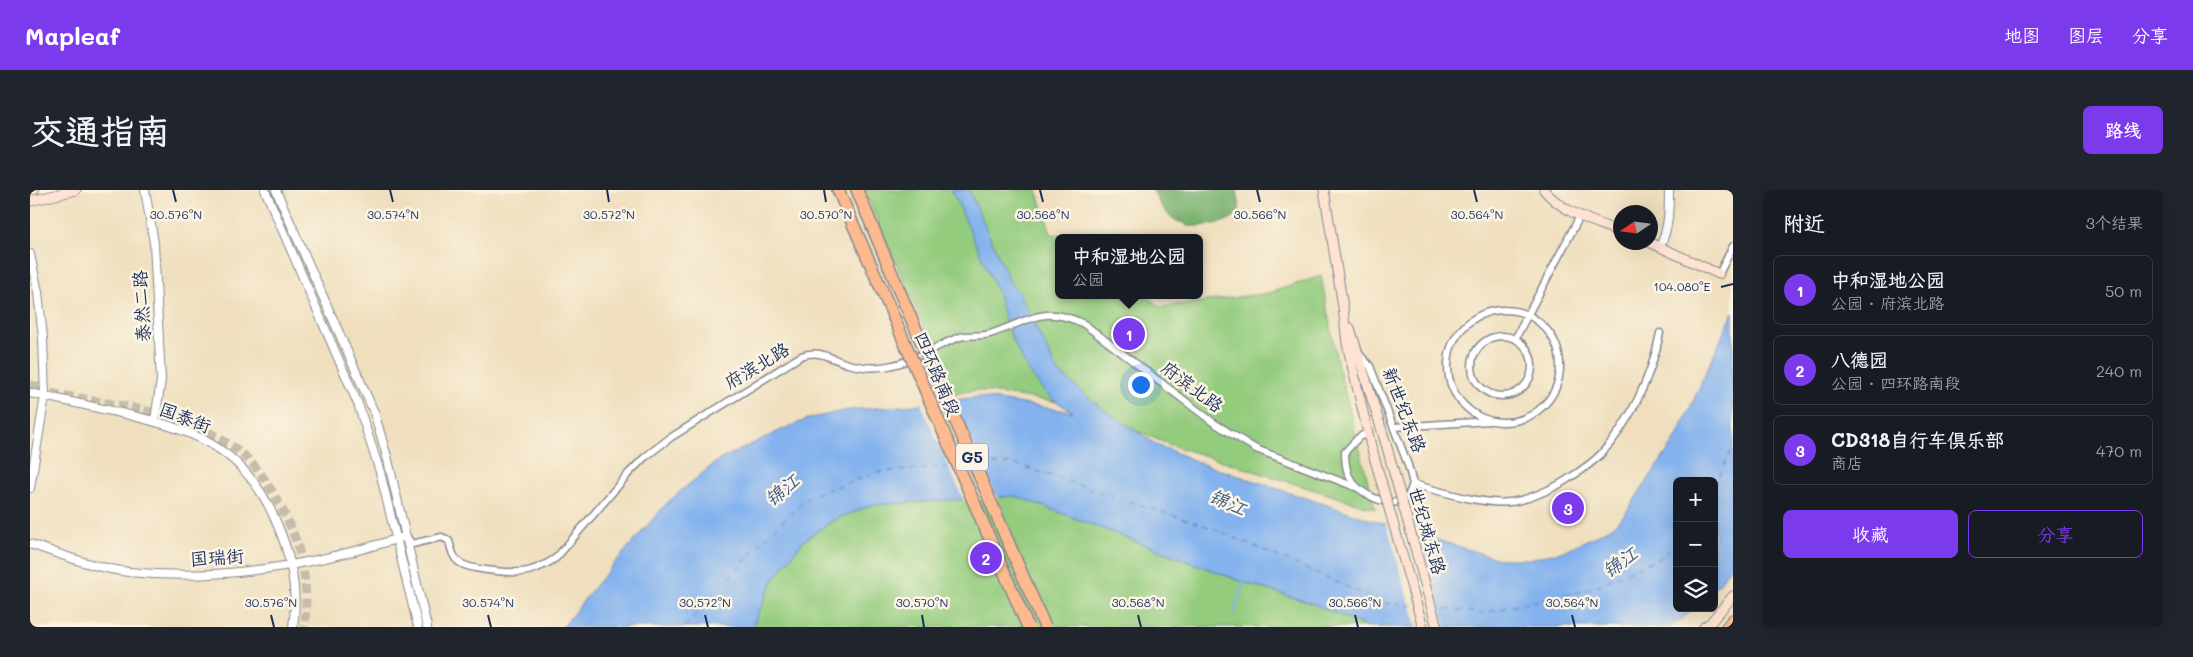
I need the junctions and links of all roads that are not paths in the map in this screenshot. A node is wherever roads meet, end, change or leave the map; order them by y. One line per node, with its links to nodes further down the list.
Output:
1 (76, 190): 10 (main road)
2 (145, 190): 24 (street, 泰然二路)
3 (265, 190): 34 (street)
4 (276, 190): 33 (street)
5 (838, 190): 42 (highway, 四环路南段 / G5, bridge)
6 (857, 190): 43 (highway, 四环路南段 / G5, bridge)
7 (1324, 190): 17 (main road, 新世纪东路)
8 (1544, 190): 11 (main road)
9 (1669, 190): 14 (street)
10 (30, 200)
11 (1580, 216): 12 (main road); 18 (street)
12 (1613, 229)
13 (1733, 246): 16 (street)
14 (1660, 247): 16 (main road)
15 (30, 254): 23 (street)
16 (1719, 274)
17 (1344, 307): 21 (main road, 新世纪东路); 27 (main road, 新世纪东路)
18 (1527, 315): 20 (street); 25 (street); 25 (street)
19 (1660, 333): 30 (street)
20 (1515, 339): 20 (street)
21 (1357, 352): 26 (street, 新世纪东路); 28 (main road, 新世纪东路)
22 (30, 393): 23 (street, 国泰街)
23 (45, 396): 24 (street, 国泰街); 31 (street)
24 (154, 420): 36 (street, 国泰街)
25 (1492, 421): 26 (street)
26 (1394, 427): 30 (street, 新世纪东路)
27 (1368, 432): 29 (main road, 新世纪东路); 32 (street)
28 (1386, 444): 45 (main road, 世纪城东路, bridge)
29 (1371, 446): 44 (main road, 世纪城东路, bridge)
30 (1413, 484): 32 (street, 府滨北路)
31 (30, 488)
32 (1358, 488): 33 (street, 府滨北路)
33 (406, 536): 34 (street, 国瑞街); 41 (street)
34 (397, 539): 36 (street, 国瑞街); 40 (street)
35 (30, 544): 36 (street, 国瑞街)
36 (292, 566): 39 (street, 国泰街)
37 (1733, 596): 46 (main road)
38 (1733, 619): 47 (highway)
39 (293, 627)
40 (418, 627)
41 (428, 627)
42 (1028, 627)
43 (1045, 627)
44 (1423, 627)
45 (1438, 627)
46 (1704, 627)
47 (1726, 627)

